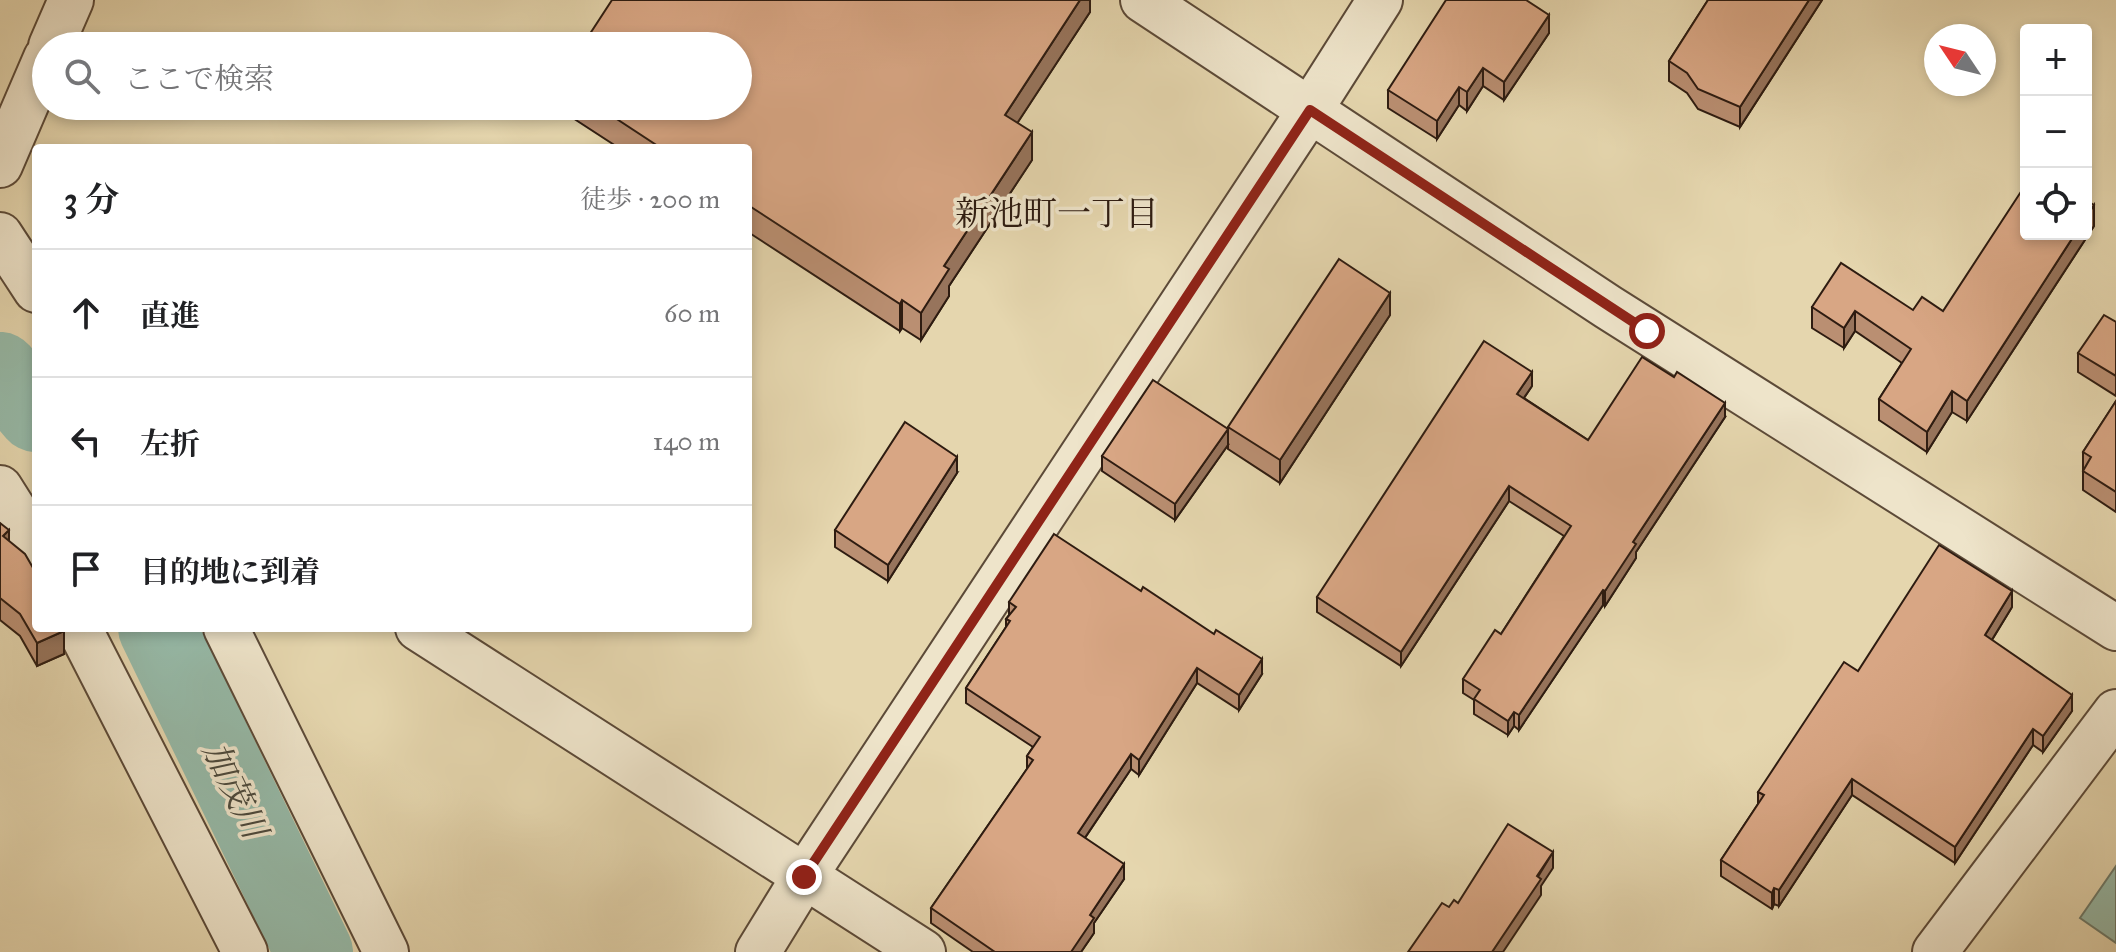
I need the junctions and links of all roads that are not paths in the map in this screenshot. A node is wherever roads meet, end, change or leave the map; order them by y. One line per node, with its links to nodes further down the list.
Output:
1 (71, 0): 4 (street)
2 (1143, 0): 6 (street)
3 (1380, 0): 6 (street)
4 (57, 32)
5 (32, 91): 7 (street)
6 (1310, 110): 12 (street); 17 (street)
7 (0, 165)
8 (0, 235): 9 (street)
9 (32, 284)
10 (0, 488): 11 (street)
11 (32, 539)
12 (2116, 628)
13 (81, 632): 18 (street)
14 (228, 632): 19 (street)
15 (424, 632): 17 (street)
16 (2116, 712): 22 (street)
17 (804, 877): 20 (street); 21 (street)
18 (245, 952)
19 (386, 952)
20 (758, 952)
21 (923, 952)
22 (1935, 952)

